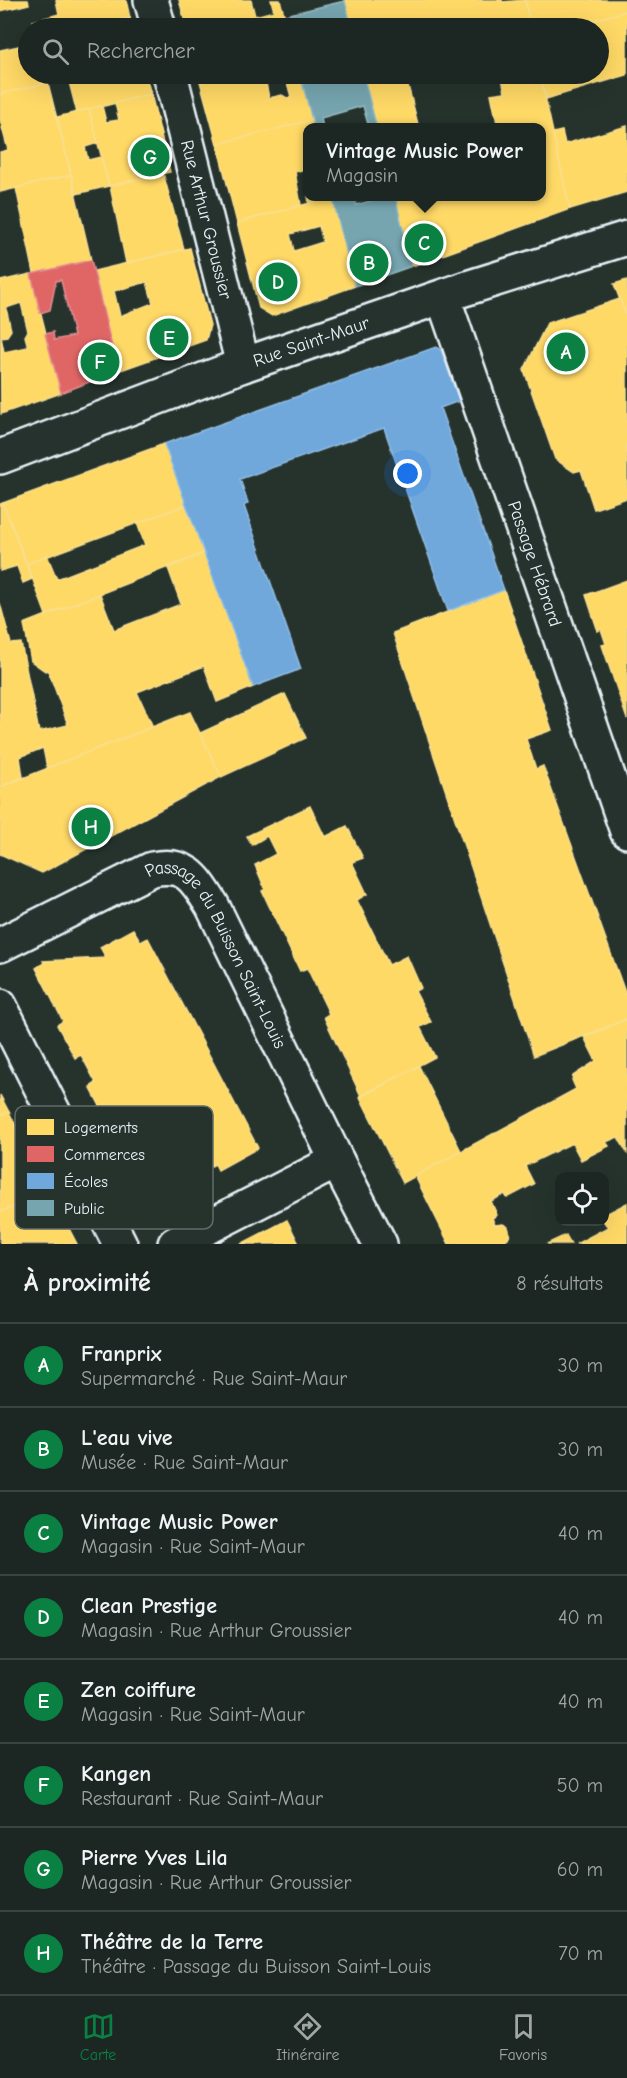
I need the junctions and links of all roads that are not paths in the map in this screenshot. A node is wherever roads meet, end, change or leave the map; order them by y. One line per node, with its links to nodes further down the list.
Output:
1 (151, 0): 2 (street)
2 (156, 18)
3 (173, 84): 6 (street, Rue Arthur Groussier)
4 (627, 238): 5 (street, Rue Saint-Maur)
5 (443, 297): 6 (street, Rue Saint-Maur); 8 (street, Passage Hébrard)
6 (243, 364): 7 (street, Rue Saint-Maur)
7 (0, 457)
8 (627, 831)
9 (0, 945): 12 (street, Passage du Buisson Saint-Louis)
10 (0, 1006): 11 (street)
11 (50, 1106)
12 (337, 1161): 13 (street); 18 (street, Passage du Buisson Saint-Louis)
13 (213, 1225)
14 (112, 1229): 16 (street)
15 (204, 1229): 17 (street)
16 (120, 1244)
17 (175, 1244)
18 (380, 1244)

